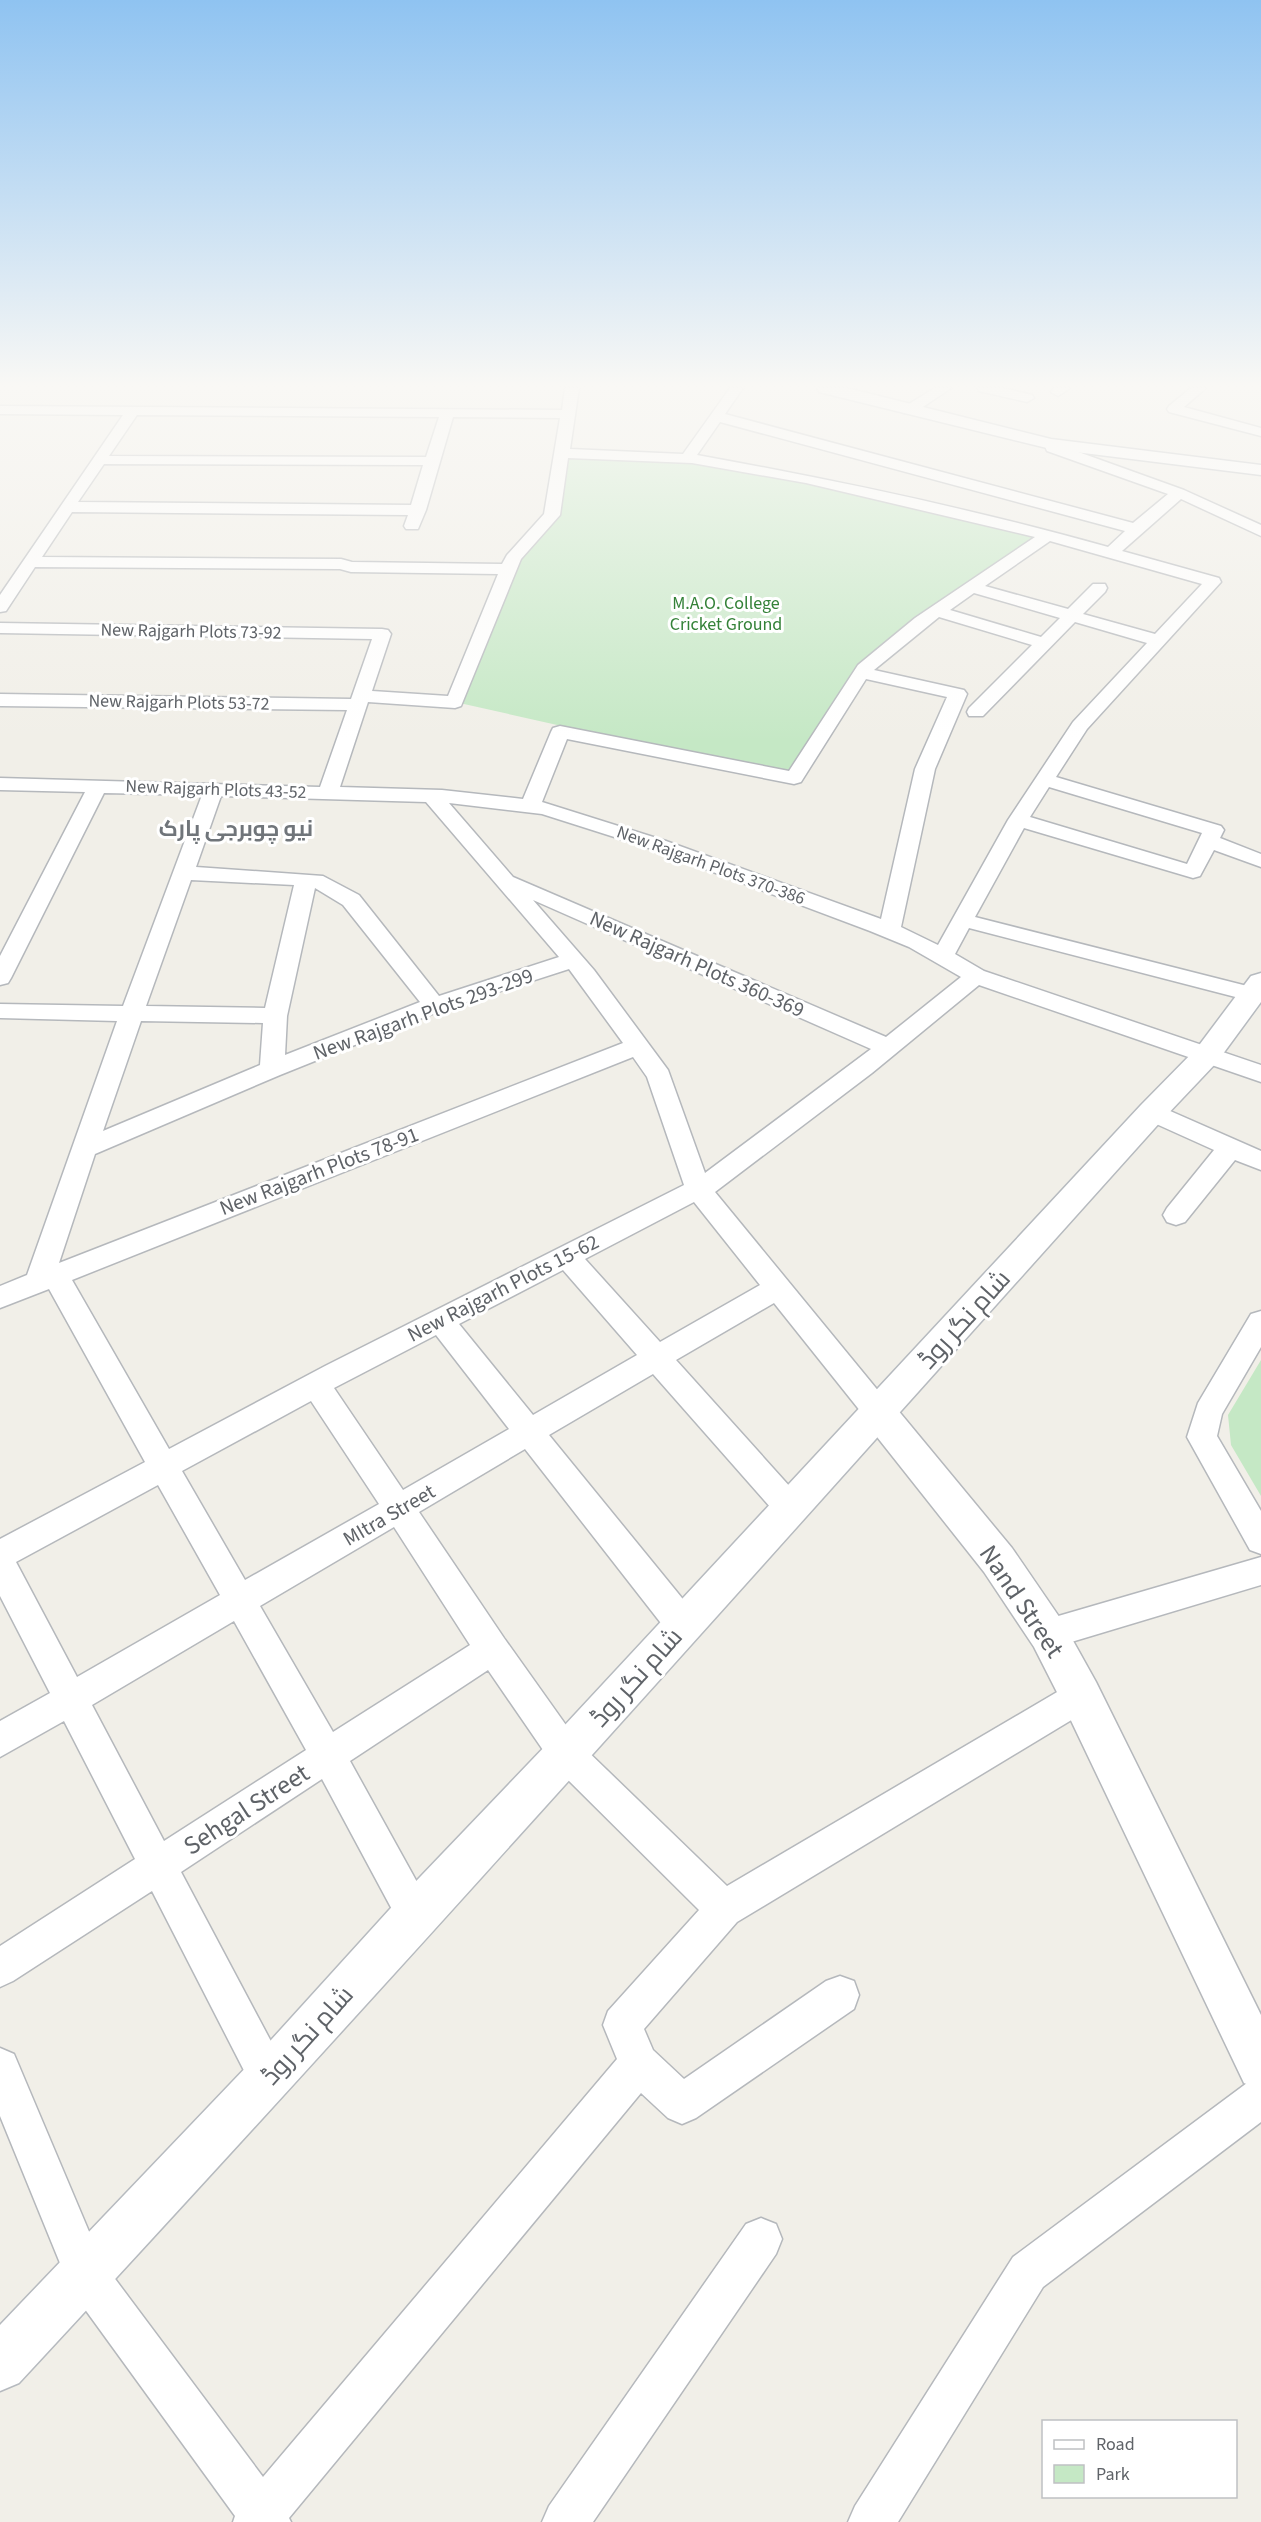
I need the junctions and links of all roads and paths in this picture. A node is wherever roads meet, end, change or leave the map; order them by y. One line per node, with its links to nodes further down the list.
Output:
1 (419, 506): 9 (street)
2 (554, 506): 17 (street)
3 (926, 506): 10 (street)
4 (1042, 506): 10 (street)
5 (1051, 506): 12 (street)
6 (1164, 506): 12 (street)
7 (1206, 506): 13 (street)
8 (68, 507): 9 (street); 16 (street)
9 (418, 510): 11 (street)
10 (1008, 524): 14 (street)
11 (412, 527)
12 (1136, 529): 15 (street)
13 (1261, 531)
14 (1048, 535): 15 (street); 18 (street)
15 (1112, 553): 24 (street)
16 (31, 562): 17 (street); 20 (street)
17 (508, 569): 28 (street, New Rajgarh Plots 53-72)
18 (972, 587): 21 (street); 22 (street)
19 (1099, 588): 22 (street)
20 (0, 607)
21 (937, 611): 25 (street); 26 (street)
22 (1070, 615): 24 (street); 25 (street)
23 (0, 628): 28 (street, New Rajgarh Plots 73-92)
24 (1159, 640): 30 (street)
25 (1043, 643): 29 (street)
26 (862, 673): 36 (street); 44 (street)
27 (0, 700): 28 (street, New Rajgarh Plots 53-72)
28 (359, 700): 34 (street)
29 (976, 712)
30 (1045, 780): 37 (street); 38 (street)
31 (0, 784): 32 (street, New Rajgarh Plots 43-52)
32 (98, 786): 33 (street, New Rajgarh Plots 43-52); 48 (street)
33 (214, 789): 34 (street, New Rajgarh Plots 43-52); 40 (street)
34 (328, 793): 35 (street, New Rajgarh Plots 43-52)
35 (432, 796): 36 (street, New Rajgarh Plots 370-386); 42 (street, Nand Street)
36 (530, 806): 44 (street, New Rajgarh Plots 370-386)
37 (1018, 820): 38 (street); 43 (street)
38 (1208, 841): 39 (street)
39 (1261, 861)
40 (184, 873): 41 (street); 52 (street)
41 (306, 880): 50 (street); 53 (street)
42 (505, 880): 46 (street, Nand Street); 55 (street, New Rajgarh Plots 360-369)
43 (962, 920): 45 (street); 49 (street)
44 (889, 931): 45 (street, New Rajgarh Plots 370-386)
45 (942, 957): 47 (street, New Rajgarh Plots 370-386)
46 (574, 960): 50 (street, New Rajgarh Plots 293-299); 54 (street, Nand Street)
47 (976, 976): 55 (street, New Rajgarh Plots 15-62); 56 (street, New Rajgarh Plots 370-386)
48 (0, 978)
49 (1256, 988): 56 (main road, شام نگر روڈ)
50 (434, 1005): 57 (street, New Rajgarh Plots 293-299)
51 (0, 1011): 52 (street)
52 (131, 1014): 53 (street); 61 (street)
53 (275, 1016): 57 (street)
54 (638, 1046): 63 (street, Nand Street); 66 (street, New Rajgarh Plots 78-91)
55 (889, 1047): 63 (street, New Rajgarh Plots 15-62)
56 (1207, 1055): 58 (street, New Rajgarh Plots 370-386); 59 (main road, شام نگر روڈ)
57 (272, 1069): 61 (street, New Rajgarh Plots 293-299)
58 (1261, 1074)
59 (1152, 1112): 60 (street); 73 (main road, شام نگر روڈ)
60 (1231, 1147): 62 (street); 64 (street)
61 (87, 1148): 66 (street)
62 (1261, 1161)
63 (698, 1189): 65 (street, New Rajgarh Plots 15-62); 67 (street, Nand Street)
64 (1176, 1215)
65 (566, 1256): 69 (street, New Rajgarh Plots 15-62); 71 (street)
66 (47, 1278): 68 (street, New Rajgarh Plots 78-91); 75 (street)
67 (777, 1288): 71 (street, MItra Street); 73 (street, Nand Street)
68 (0, 1297)
69 (440, 1320): 72 (street, New Rajgarh Plots 15-62); 74 (street)
70 (1261, 1322): 78 (street)
71 (656, 1359): 74 (street, MItra Street); 76 (street)
72 (316, 1384): 75 (street, New Rajgarh Plots 15-62); 77 (street)
73 (879, 1413): 76 (main road, شام نگر روڈ); 84 (main road, Nand Street)
74 (530, 1433): 77 (street, MItra Street); 83 (street)
75 (162, 1467): 79 (street, New Rajgarh Plots 15-62); 82 (street)
76 (790, 1508): 83 (main road, شام نگر روڈ)
77 (399, 1509): 82 (street, MItra Street); 85 (street)
78 (1261, 1540)
79 (0, 1555)
80 (0, 1564): 87 (street)
81 (1261, 1571): 84 (street)
82 (239, 1601): 87 (street, MItra Street); 90 (street)
83 (683, 1625): 89 (main road, شام نگر روڈ)
84 (1048, 1634): 86 (main road, Nand Street)
85 (492, 1649): 89 (street); 90 (street, Sehgal Street)
86 (1081, 1696): 92 (street); 97 (main road, Nand Street)
87 (71, 1699): 88 (street, MItra Street); 91 (street)
88 (0, 1740)
89 (566, 1754): 92 (street); 93 (main road, شام نگر روڈ)
90 (328, 1756): 91 (street, Sehgal Street); 93 (street)
91 (159, 1866): 94 (street, Sehgal Street); 99 (street)
92 (724, 1909): 96 (street)
93 (414, 1915): 99 (main road, شام نگر روڈ)
94 (0, 1968)
95 (840, 1995): 96 (street)
96 (639, 2064): 104 (street)
97 (1261, 2066)
98 (0, 2068): 102 (street)
99 (269, 2078): 102 (main road, شام نگر روڈ)
100 (1261, 2097): 106 (street)
101 (761, 2239): 105 (street)
102 (86, 2275): 103 (main road, شام نگر روڈ); 104 (street)
103 (0, 2364)
104 (262, 2520)
105 (565, 2522)
106 (871, 2522)

